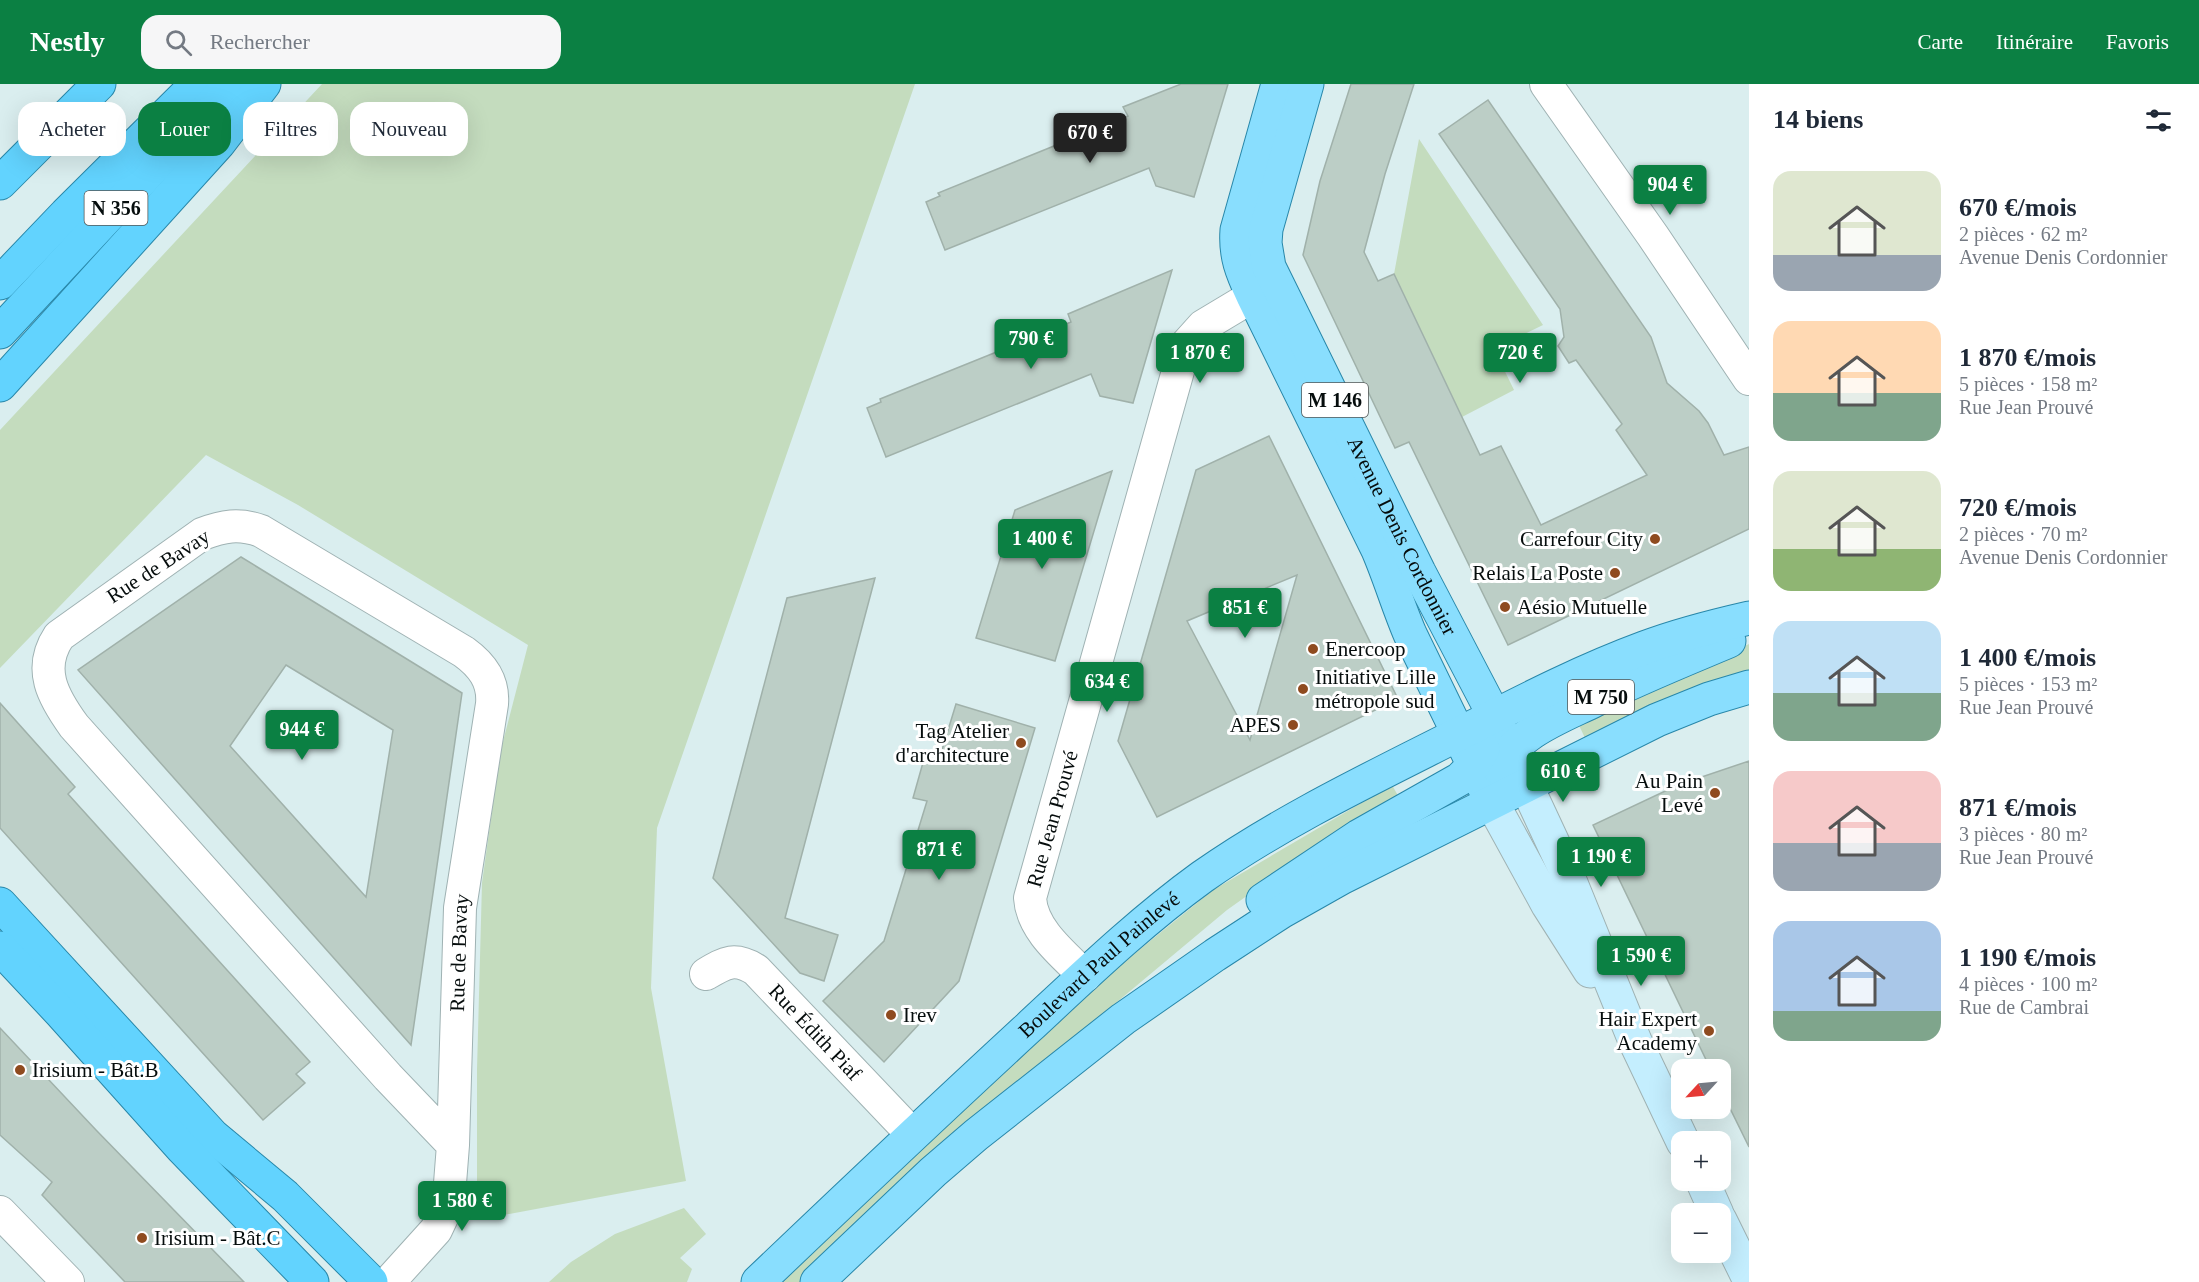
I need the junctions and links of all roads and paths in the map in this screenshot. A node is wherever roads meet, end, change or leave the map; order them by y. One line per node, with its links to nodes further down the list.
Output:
1 (99, 84): 8 (highway)
2 (197, 84): 9 (highway)
3 (231, 84): 11 (highway, N 356)
4 (264, 84): 13 (highway)
5 (1278, 84): 10 (main road, Avenue Denis Cordonnier / M 146)
6 (1307, 84): 17 (main road, Avenue Denis Cordonnier / M 146)
7 (1546, 84): 12 (street)
8 (0, 183)
9 (0, 283)
10 (1253, 296): 18 (main road, Avenue Denis Cordonnier / M 146); 26 (street, Rue Jean Prouvé)
11 (0, 332)
12 (1749, 379)
13 (0, 385)
14 (1749, 618): 17 (main road, M 750)
15 (1749, 632): 19 (main road, M 750)
16 (1749, 687): 21 (main road, M 750)
17 (1494, 716): 18 (main road, Boulevard Paul Painlevé / M 750); 19 (main road, Avenue Denis Cordonnier); 20 (main road)
18 (1457, 735): 20 (main road, Avenue Denis Cordonnier); 26 (main road, Boulevard Paul Painlevé)
19 (1510, 751): 21 (main road, Avenue Denis Cordonnier); 22 (main road, M 750)
20 (1473, 766): 22 (main road, Avenue Denis Cordonnier); 27 (main road)
21 (1526, 784): 22 (main road, M 750); 28 (main road)
22 (1491, 801): 27 (main road); 28 (main road)
23 (0, 904): 37 (highway)
24 (0, 948): 36 (highway)
25 (706, 974): 30 (street, Rue Édith Piaf)
26 (1085, 976): 30 (main road, Boulevard Paul Painlevé)
27 (1123, 1019): 40 (main road)
28 (1635, 1041): 29 (main road)
29 (1678, 1131)
30 (912, 1134): 39 (main road, Boulevard Paul Painlevé)
31 (453, 1145): 31 (street, Rue de Bavay); 38 (street, Rue de Bavay)
32 (0, 1212): 35 (street)
33 (1731, 1242): 34 (main road)
34 (1749, 1279)
35 (68, 1282)
36 (312, 1282)
37 (371, 1282)
38 (389, 1282)
39 (758, 1282)
40 (817, 1282)

